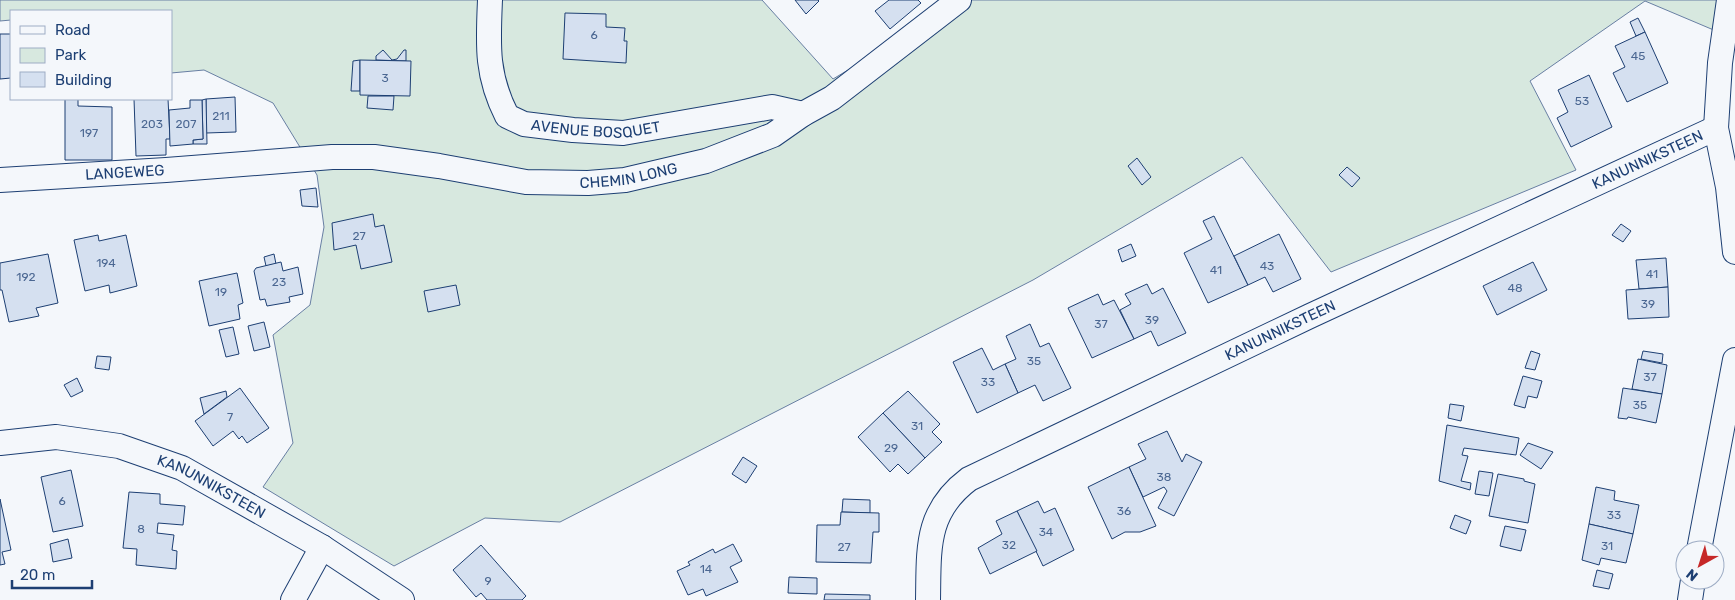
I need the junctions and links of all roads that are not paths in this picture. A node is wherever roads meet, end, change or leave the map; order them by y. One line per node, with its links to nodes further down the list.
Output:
1 (490, 0): 5 (street, AVENUE BOSQUET)
2 (959, 0): 5 (street, CHEMIN LONG)
3 (1729, 0): 4 (street)
4 (1728, 64): 6 (street)
5 (804, 114): 7 (street, CHEMIN LONG)
6 (1716, 128): 9 (street); 16 (street, KANUNNIKSTEEN)
7 (251, 163): 8 (street, LANGEWEG)
8 (0, 180)
9 (1735, 252)
10 (1735, 360): 12 (street)
11 (0, 443): 13 (street, KANUNNIKSTEEN)
12 (1701, 540)
13 (322, 547): 14 (street); 15 (street, KANUNNIKSTEEN)
14 (294, 600)
15 (402, 600)
16 (928, 600)

